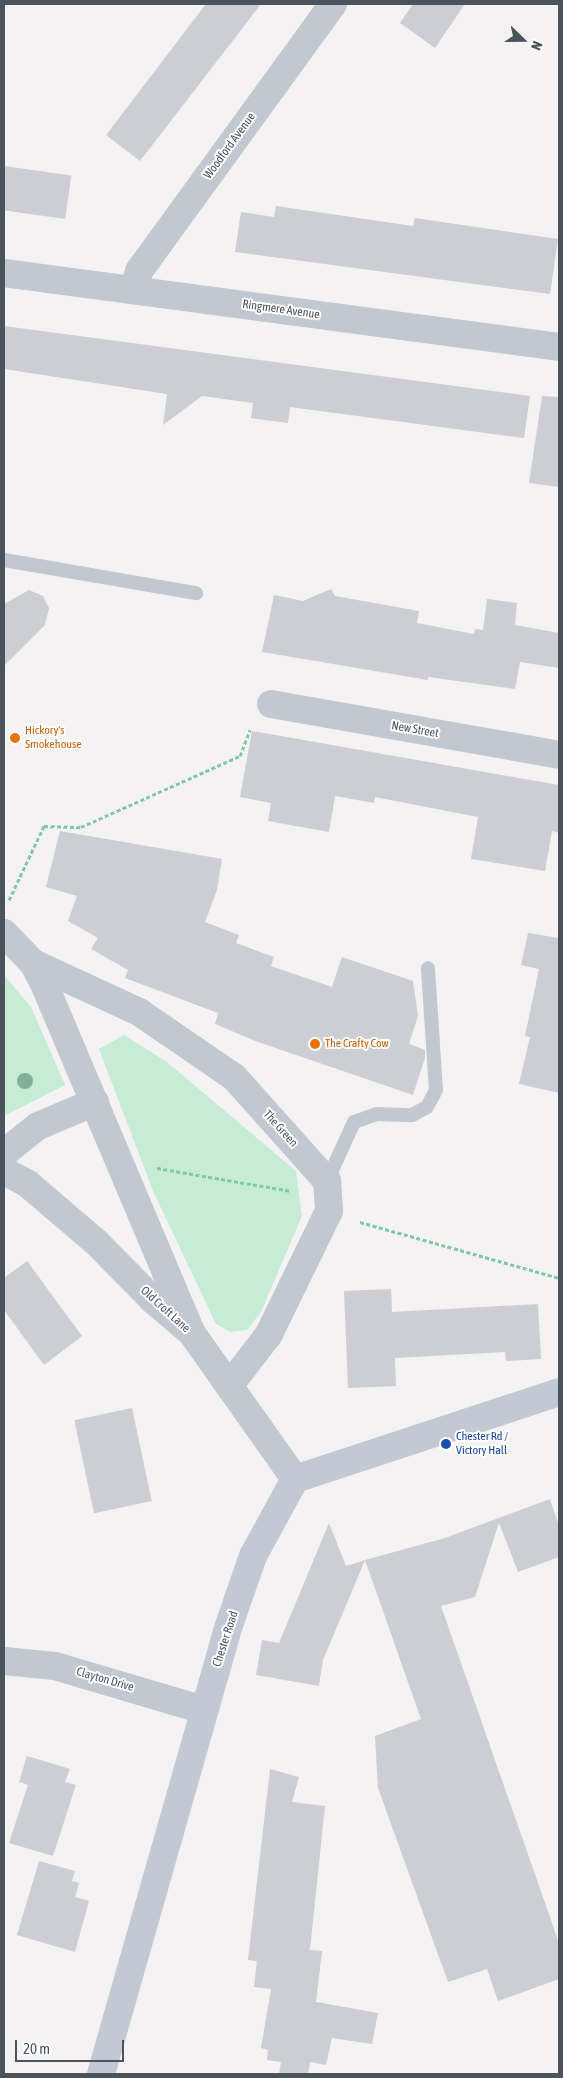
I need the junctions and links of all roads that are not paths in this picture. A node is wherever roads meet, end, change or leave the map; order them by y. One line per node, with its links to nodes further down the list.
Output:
1 (333, 4): 3 (street, Woodford Avenue)
2 (4, 273): 3 (street, Ringmere Avenue)
3 (133, 290): 4 (street, Ringmere Avenue)
4 (559, 347)
5 (4, 560): 6 (lane)
6 (196, 593)
7 (271, 704): 8 (street, New Street)
8 (559, 755)
9 (4, 933): 10 (street, The Green)
10 (33, 963): 12 (street, The Green); 15 (street, The Green)
11 (428, 968): 15 (lane)
12 (96, 1102): 13 (street); 16 (street, The Green)
13 (4, 1153)
14 (4, 1170): 16 (street, Old Croft Lane)
15 (328, 1197): 17 (street)
16 (191, 1332): 17 (street, Old Croft Lane)
17 (230, 1385): 19 (street, Old Croft Lane)
18 (559, 1392): 19 (main road)
19 (295, 1479): 21 (main road, Chester Road)
20 (4, 1661): 21 (street, Clayton Drive)
21 (204, 1710): 22 (main road, Chester Road)
22 (101, 2074)

